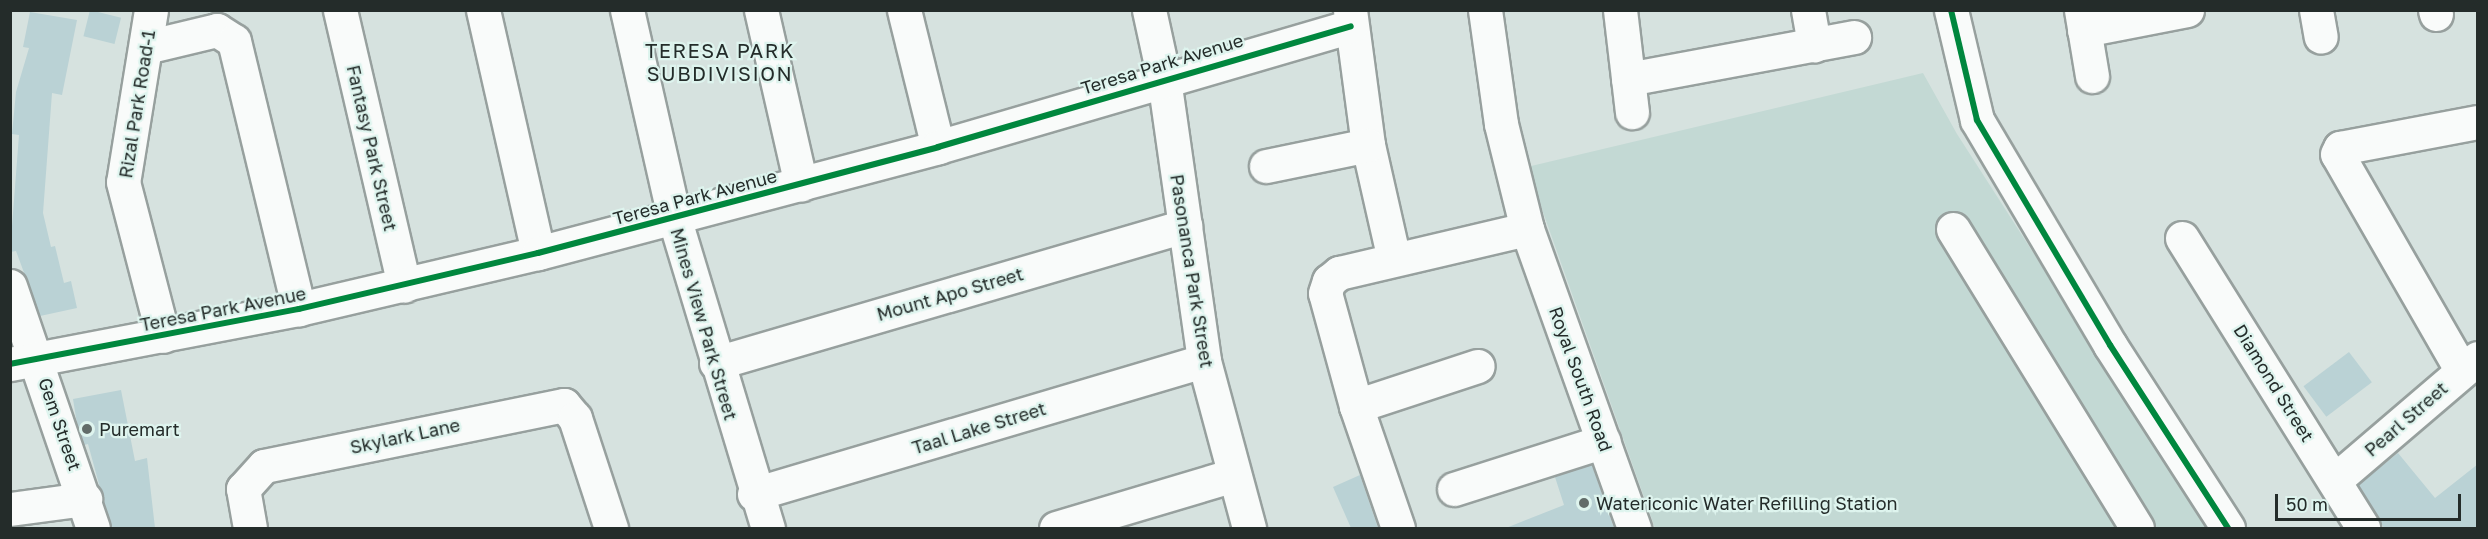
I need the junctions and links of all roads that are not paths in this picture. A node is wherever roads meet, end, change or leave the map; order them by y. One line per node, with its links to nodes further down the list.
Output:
1 (151, 10): 17 (street, Rizal Park Road-1)
2 (340, 10): 35 (street, Fantasy Park Street)
3 (483, 10): 32 (street)
4 (627, 10): 27 (street, Mines View Park Street)
5 (761, 10): 26 (street)
6 (1149, 10): 19 (street, Pasonanca Park Street)
7 (1485, 10): 29 (street, Royal South Road)
8 (1620, 10): 20 (street)
9 (1808, 10): 16 (street)
10 (1951, 10): 59 (street)
11 (2187, 10): 14 (street)
12 (913, 13): 24 (street)
13 (1350, 18): 19 (street, Teresa Park Avenue); 23 (street)
14 (2083, 20): 18 (street)
15 (1854, 37): 16 (street)
16 (1814, 45): 20 (street)
17 (146, 47): 36 (street); 37 (street, Rizal Park Road-1)
18 (2092, 76)
19 (1164, 79): 24 (street, Teresa Park Avenue); 28 (street, Pasonanca Park Street)
20 (1628, 79): 21 (street)
21 (1632, 112)
22 (2478, 122): 41 (street)
23 (1368, 145): 25 (street); 33 (street)
24 (938, 147): 26 (street, Teresa Park Avenue)
25 (1266, 166)
26 (801, 184): 27 (street, Teresa Park Avenue)
27 (674, 218): 32 (street, Teresa Park Avenue); 40 (street, Mines View Park Street)
28 (1185, 226): 38 (street, Pasonanca Park Street); 40 (street, Mount Apo Street)
29 (1527, 229): 33 (street); 44 (street, Royal South Road)
30 (1953, 229): 58 (street)
31 (2182, 238): 46 (street, Diamond Street)
32 (538, 254): 35 (street, Teresa Park Avenue)
33 (1394, 259): 43 (street)
34 (10, 286): 39 (street, Gem Street)
35 (404, 286): 36 (street, Teresa Park Avenue)
36 (299, 309): 37 (street, Teresa Park Avenue)
37 (163, 336): 39 (street, Teresa Park Avenue)
38 (1204, 361): 45 (street, Pasonanca Park Street); 48 (street, Taal Lake Street)
39 (24, 363): 50 (street, Gem Street)
40 (716, 363): 48 (street, Mines View Park Street)
41 (2470, 365): 46 (street, Pearl Street)
42 (1478, 366): 43 (street)
43 (1356, 406): 56 (street)
44 (1604, 441): 47 (street); 57 (street, Royal South Road)
45 (1234, 476): 54 (street); 55 (street, Pasonanca Park Street)
46 (2335, 480): 60 (street, Diamond Street)
47 (1454, 489)
48 (754, 494): 53 (street, Mines View Park Street)
49 (10, 509): 50 (street)
50 (89, 514)
51 (250, 528): 52 (street, Skylark Lane)
52 (611, 528)
53 (768, 528)
54 (1056, 528)
55 (1249, 528)
56 (1398, 528)
57 (1634, 528)
58 (2137, 528)
59 (2228, 528)
60 (2363, 528)

